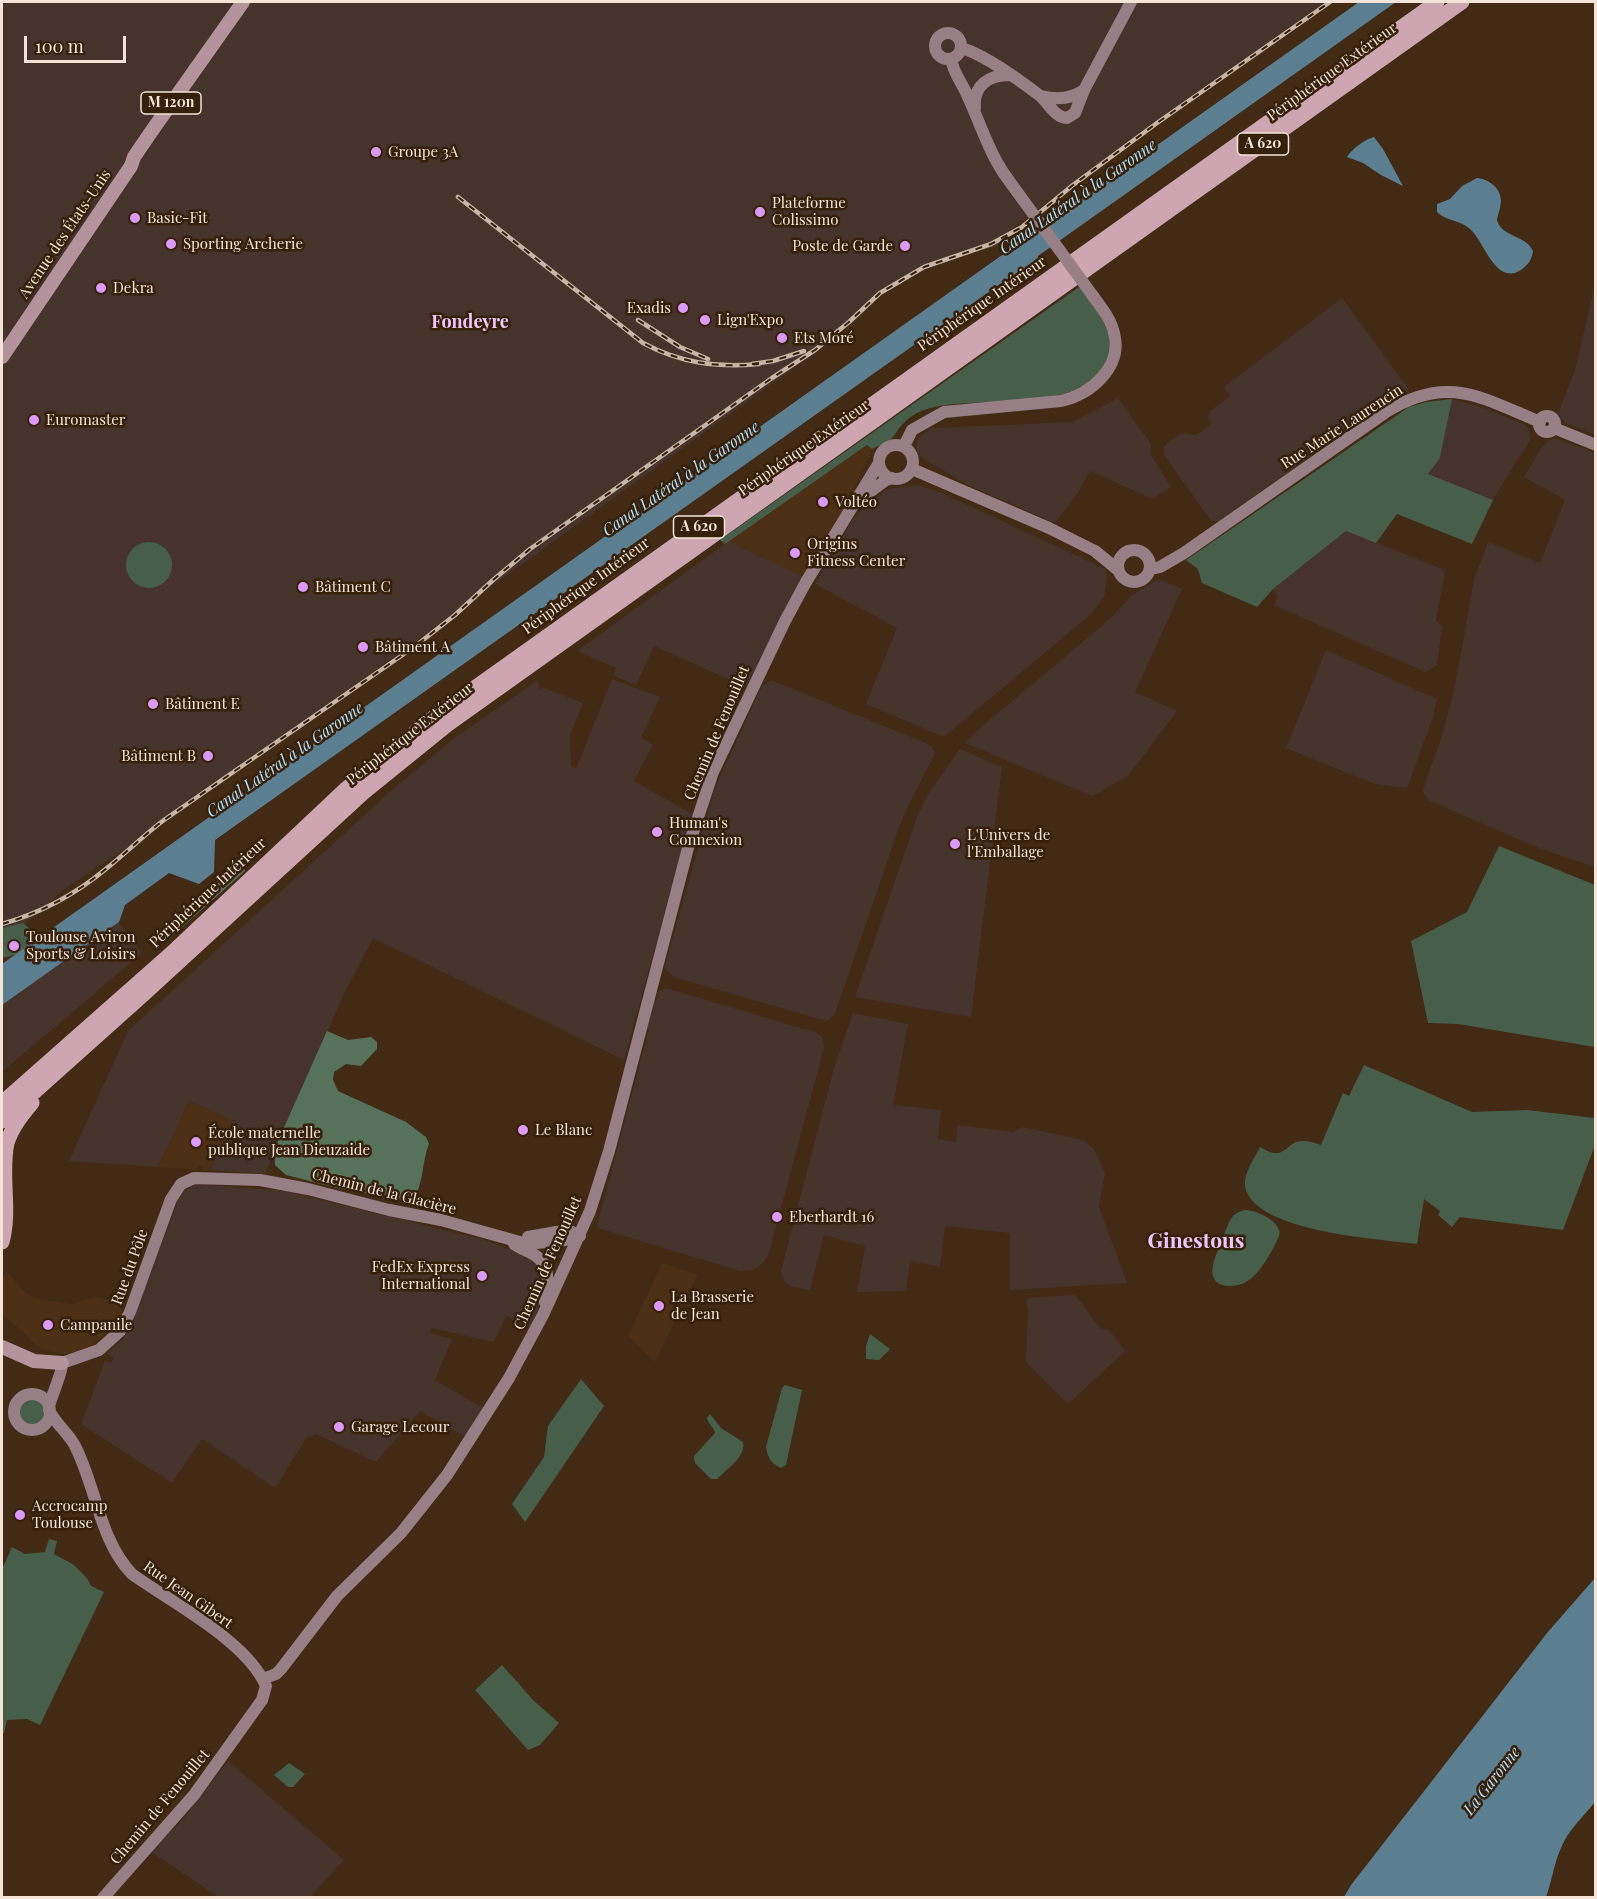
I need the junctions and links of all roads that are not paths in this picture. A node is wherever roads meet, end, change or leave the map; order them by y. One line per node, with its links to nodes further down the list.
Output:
1 (243, 2): 9 (main road, Avenue des États-Unis / M 120n)
2 (1131, 2): 7 (street)
3 (1437, 2): 25 (highway, Périphérique Intérieur / A 620)
4 (1462, 2): 24 (highway, Périphérique Extérieur / A 620)
5 (961, 48): 6 (street); 6 (street); 7 (street)
6 (951, 59): 8 (street)
7 (1010, 75): 8 (street)
8 (978, 121): 13 (street, bridge)
9 (134, 157): 10 (main road, Avenue des États-Unis / M 120n); 11 (main road, Avenue des États-Unis / M 120n)
10 (2, 342)
11 (2, 357)
12 (1596, 445): 21 (street, Rue Marie Laurencin)
13 (904, 446): 14 (street); 15 (street)
14 (879, 464): 16 (street); 17 (street, Chemin de Fenouillet)
15 (912, 469): 16 (street); 18 (street)
16 (892, 478): 17 (street, Chemin de Fenouillet)
17 (855, 503): 28 (street, Chemin de Fenouillet)
18 (1095, 551): 19 (street); 23 (street)
19 (1124, 553): 20 (street); 23 (street)
20 (1146, 555): 21 (street); 22 (street)
21 (1178, 556): 22 (street, Rue Marie Laurencin)
22 (1151, 569): 23 (street)
23 (1118, 570)
24 (60, 1068): 26 (highway, Périphérique Extérieur / A 620); 30 (highway)
25 (2, 1103)
26 (2, 1121)
27 (181, 1184): 29 (street, Chemin de la Glacière); 35 (street, Rue du Pôle)
28 (580, 1236): 29 (street, Chemin de la Glacière); 31 (street, Chemin de Fenouillet)
29 (508, 1239): 31 (street)
30 (2, 1242)
31 (543, 1315): 40 (street, Chemin de Fenouillet)
32 (2, 1335): 34 (main road)
33 (2, 1347): 34 (main road)
34 (48, 1363): 35 (main road)
35 (61, 1369): 36 (street, Rue du Pôle); 37 (street)
36 (33, 1395): 37 (street); 38 (street)
37 (49, 1409): 38 (street); 39 (street, Rue Jean Gibert)
38 (41, 1427): 39 (street)
39 (64, 1431): 40 (street, Rue Jean Gibert)
40 (263, 1679): 41 (street, Chemin de Fenouillet)
41 (103, 1898)

